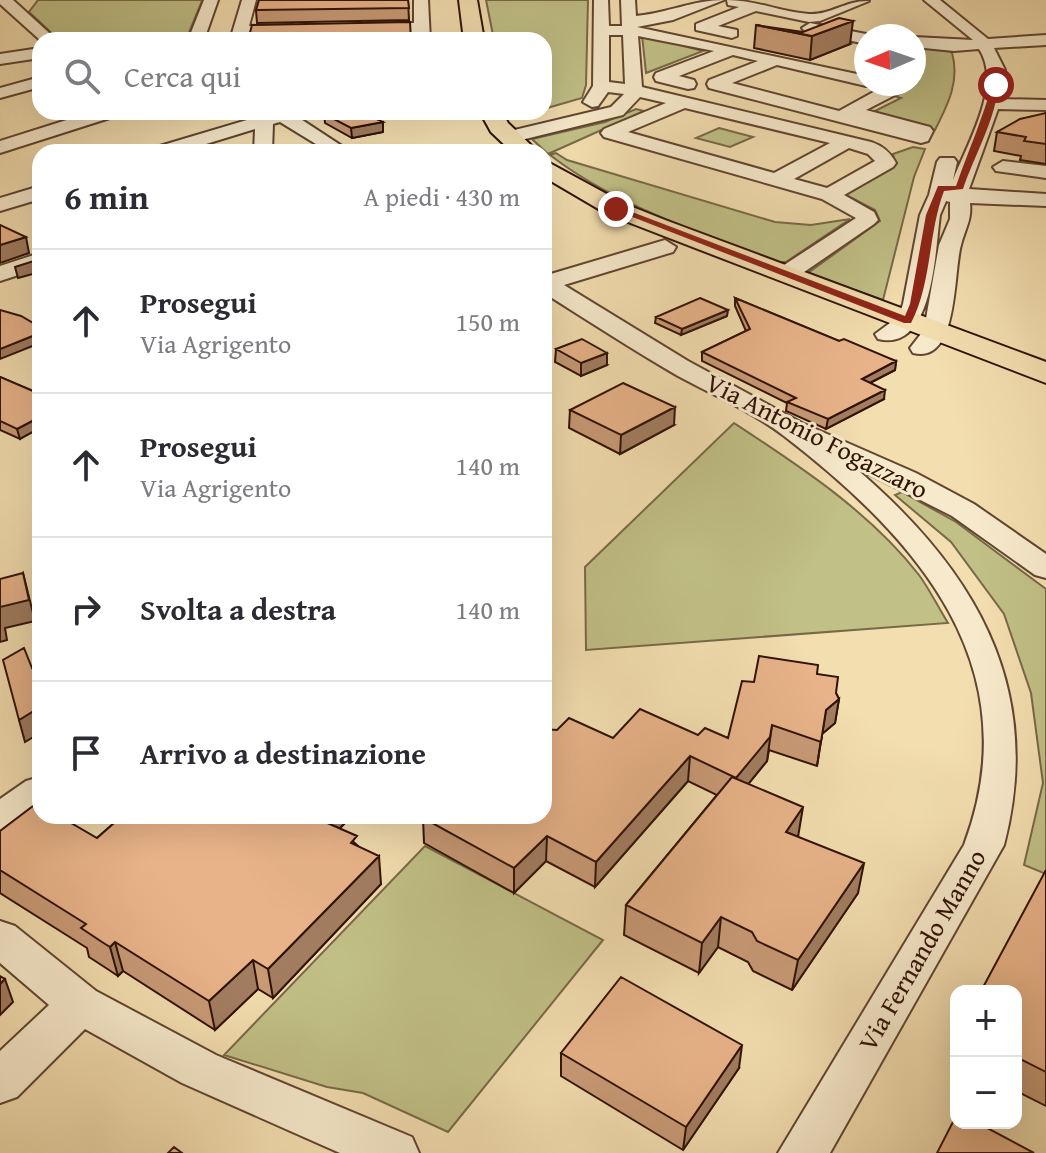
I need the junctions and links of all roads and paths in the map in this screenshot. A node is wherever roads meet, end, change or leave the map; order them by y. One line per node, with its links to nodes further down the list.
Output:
1 (211, 0): 26 (street)
2 (248, 0): 11 (street); 22 (street)
3 (449, 0): 18 (main road)
4 (468, 0): 28 (main road)
5 (601, 0): 19 (street)
6 (628, 0): 20 (street)
7 (720, 0): 13 (street); 20 (street)
8 (857, 0): 15 (street)
9 (915, 0): 35 (street)
10 (931, 0): 35 (street)
11 (262, 1)
12 (5, 5): 25 (street)
13 (753, 7): 15 (street); 21 (street)
14 (362, 15): 17 (street)
15 (783, 16): 29 (street)
16 (303, 17): 22 (street)
17 (422, 20): 24 (street)
18 (451, 21)
19 (601, 25): 20 (street); 49 (street)
20 (629, 25): 21 (street); 39 (street); 50 (street)
21 (701, 27): 33 (street)
22 (241, 28): 23 (street); 27 (street)
23 (316, 29)
24 (346, 29)
25 (38, 32)
26 (198, 32)
27 (207, 32)
28 (473, 32)
29 (839, 33): 34 (street); 38 (street)
30 (1046, 33): 35 (street)
31 (15, 36): 32 (street)
32 (32, 36)
33 (744, 36)
34 (854, 36)
35 (973, 40): 36 (street); 37 (street); 54 (street); 55 (street)
36 (1046, 40)
37 (926, 42)
38 (814, 43)
39 (732, 50): 44 (street); 52 (street)
40 (853, 52): 46 (street)
41 (32, 54): 43 (street)
42 (1046, 57): 45 (street)
43 (0, 59)
44 (776, 60): 46 (street); 53 (street)
45 (1013, 60)
46 (813, 68): 47 (street)
47 (854, 78)
48 (32, 84): 51 (street)
49 (601, 86): 50 (street); 57 (street)
50 (634, 90): 52 (street); 69 (street)
51 (0, 93)
52 (686, 93): 64 (street); 74 (street)
53 (880, 96)
54 (972, 99)
55 (992, 100): 56 (street); 63 (street)
56 (1045, 102)
57 (552, 114)
58 (85, 120): 70 (street)
59 (261, 120): 65 (street)
60 (273, 120): 66 (street)
61 (282, 120): 67 (street)
62 (487, 120): 68 (main road)
63 (992, 132): 75 (street); 75 (street)
64 (847, 142): 74 (street); 79 (street)
65 (185, 144)
66 (265, 144)
67 (327, 144)
68 (507, 144)
69 (519, 144)
70 (0, 147)
71 (1003, 167): 73 (street)
72 (552, 172): 85 (main road)
73 (1046, 172)
74 (777, 180): 79 (street)
75 (949, 192): 77 (street); 80 (street); 88 (street); 89 (street)
76 (552, 193): 82 (main road)
77 (1046, 193)
78 (32, 195): 81 (street)
79 (829, 195): 85 (street)
80 (1046, 200)
81 (0, 205)
82 (665, 247): 86 (street); 88 (main road)
83 (32, 263): 84 (street)
84 (0, 274)
85 (786, 274): 88 (main road)
86 (552, 282)
87 (552, 289): 92 (street, Via Antonio Fogazzaro)
88 (897, 328): 89 (main road)
89 (929, 340): 90 (main road); 91 (main road)
90 (1046, 373)
91 (1046, 396)
92 (792, 429): 93 (street, Via Antonio Fogazzaro); 94 (street, Via Fernando Manno)
93 (906, 479): 94 (street); 95 (street, Via Antonio Fogazzaro)
94 (867, 495): 102 (street, Via Fernando Manno)
95 (1046, 568)
96 (32, 797): 97 (street)
97 (0, 819)
98 (0, 938): 99 (street)
99 (80, 1004): 100 (street); 101 (street)
100 (0, 1082)
101 (394, 1153)
102 (803, 1153)

